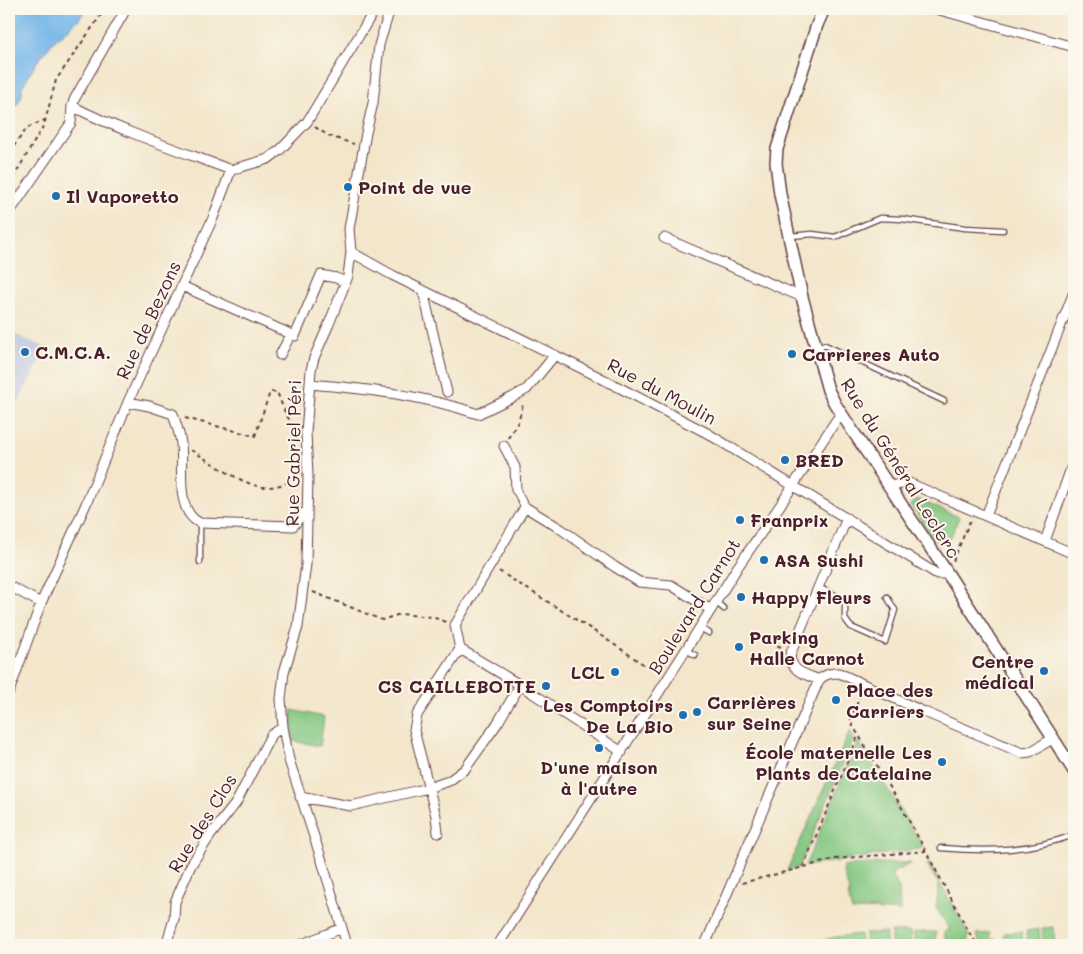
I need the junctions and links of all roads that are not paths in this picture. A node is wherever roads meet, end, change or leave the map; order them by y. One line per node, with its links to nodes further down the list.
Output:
1 (126, 9): 7 (street)
2 (375, 9): 8 (street)
3 (390, 9): 13 (street, Rue Gabriel Péri)
4 (824, 9): 11 (street, Rue du Général Leclerc)
5 (936, 9): 6 (street)
6 (1074, 47)
7 (72, 106): 8 (street); 9 (street)
8 (231, 170): 15 (street, Rue de Bezons)
9 (9, 213)
10 (1003, 230): 11 (lane)
11 (789, 236): 18 (street, Rue du Général Leclerc)
12 (664, 238): 18 (street)
13 (351, 252): 14 (street, Rue Gabriel Péri); 16 (street, Rue du Moulin)
14 (346, 282): 19 (street); 23 (street, Rue Gabriel Péri)
15 (182, 286): 19 (street); 26 (street, Rue de Bezons)
16 (423, 291): 22 (street, Rue du Moulin); 24 (street)
17 (1074, 292): 35 (street)
18 (802, 297): 20 (street, Rue du Général Leclerc)
19 (291, 334): 21 (street)
20 (816, 349): 25 (lane); 27 (street, Rue du Général Leclerc)
21 (280, 355)
22 (555, 355): 23 (street); 30 (street, Rue du Moulin)
23 (310, 384): 34 (street, Rue Gabriel Péri)
24 (447, 392)
25 (944, 400)
26 (128, 402): 37 (street); 45 (street, Rue de Bezons)
27 (843, 416): 30 (street, Boulevard Carnot); 31 (street, Rue du Général Leclerc)
28 (504, 446): 32 (street)
29 (1074, 460): 38 (street)
30 (793, 486): 36 (street, Rue du Moulin); 46 (street, Boulevard Carnot)
31 (888, 486): 35 (street); 41 (street, Rue du Général Leclerc)
32 (516, 490): 33 (street)
33 (525, 507): 46 (street); 50 (street)
34 (307, 511): 37 (street); 56 (street, Rue Gabriel Péri)
35 (986, 516): 38 (street)
36 (847, 518): 41 (street, Rue du Moulin); 43 (street)
37 (200, 523): 40 (lane)
38 (1045, 541): 39 (street)
39 (1074, 554)
40 (200, 562)
41 (948, 574): 57 (street, Rue du Général Leclerc)
42 (9, 586): 45 (street)
43 (818, 587): 44 (lane); 53 (street)
44 (887, 597)
45 (41, 603): 55 (street, Rue de Bezons)
46 (713, 606): 47 (lane); 48 (street, Boulevard Carnot)
47 (724, 609)
48 (700, 628): 49 (lane); 51 (street, Boulevard Carnot)
49 (709, 633)
50 (460, 648): 54 (street); 60 (street)
51 (686, 650): 52 (lane); 58 (street, Boulevard Carnot)
52 (695, 655)
53 (819, 680): 57 (street); 70 (street)
54 (520, 685): 58 (street); 60 (street)
55 (9, 692)
56 (283, 727): 61 (street, Rue Gabriel Péri); 66 (street, Rue des Clos)
57 (1054, 738): 59 (street, Rue du Général Leclerc)
58 (622, 752): 69 (street, Boulevard Carnot)
59 (1074, 771)
60 (428, 788): 61 (street); 62 (street)
61 (300, 797): 65 (street, Rue Gabriel Péri)
62 (438, 833)
63 (1074, 835): 64 (lane)
64 (940, 848)
65 (342, 928): 67 (street); 68 (street, Rue Gabriel Péri)
66 (166, 945)
67 (300, 945)
68 (347, 945)
69 (498, 945)
70 (705, 945)

